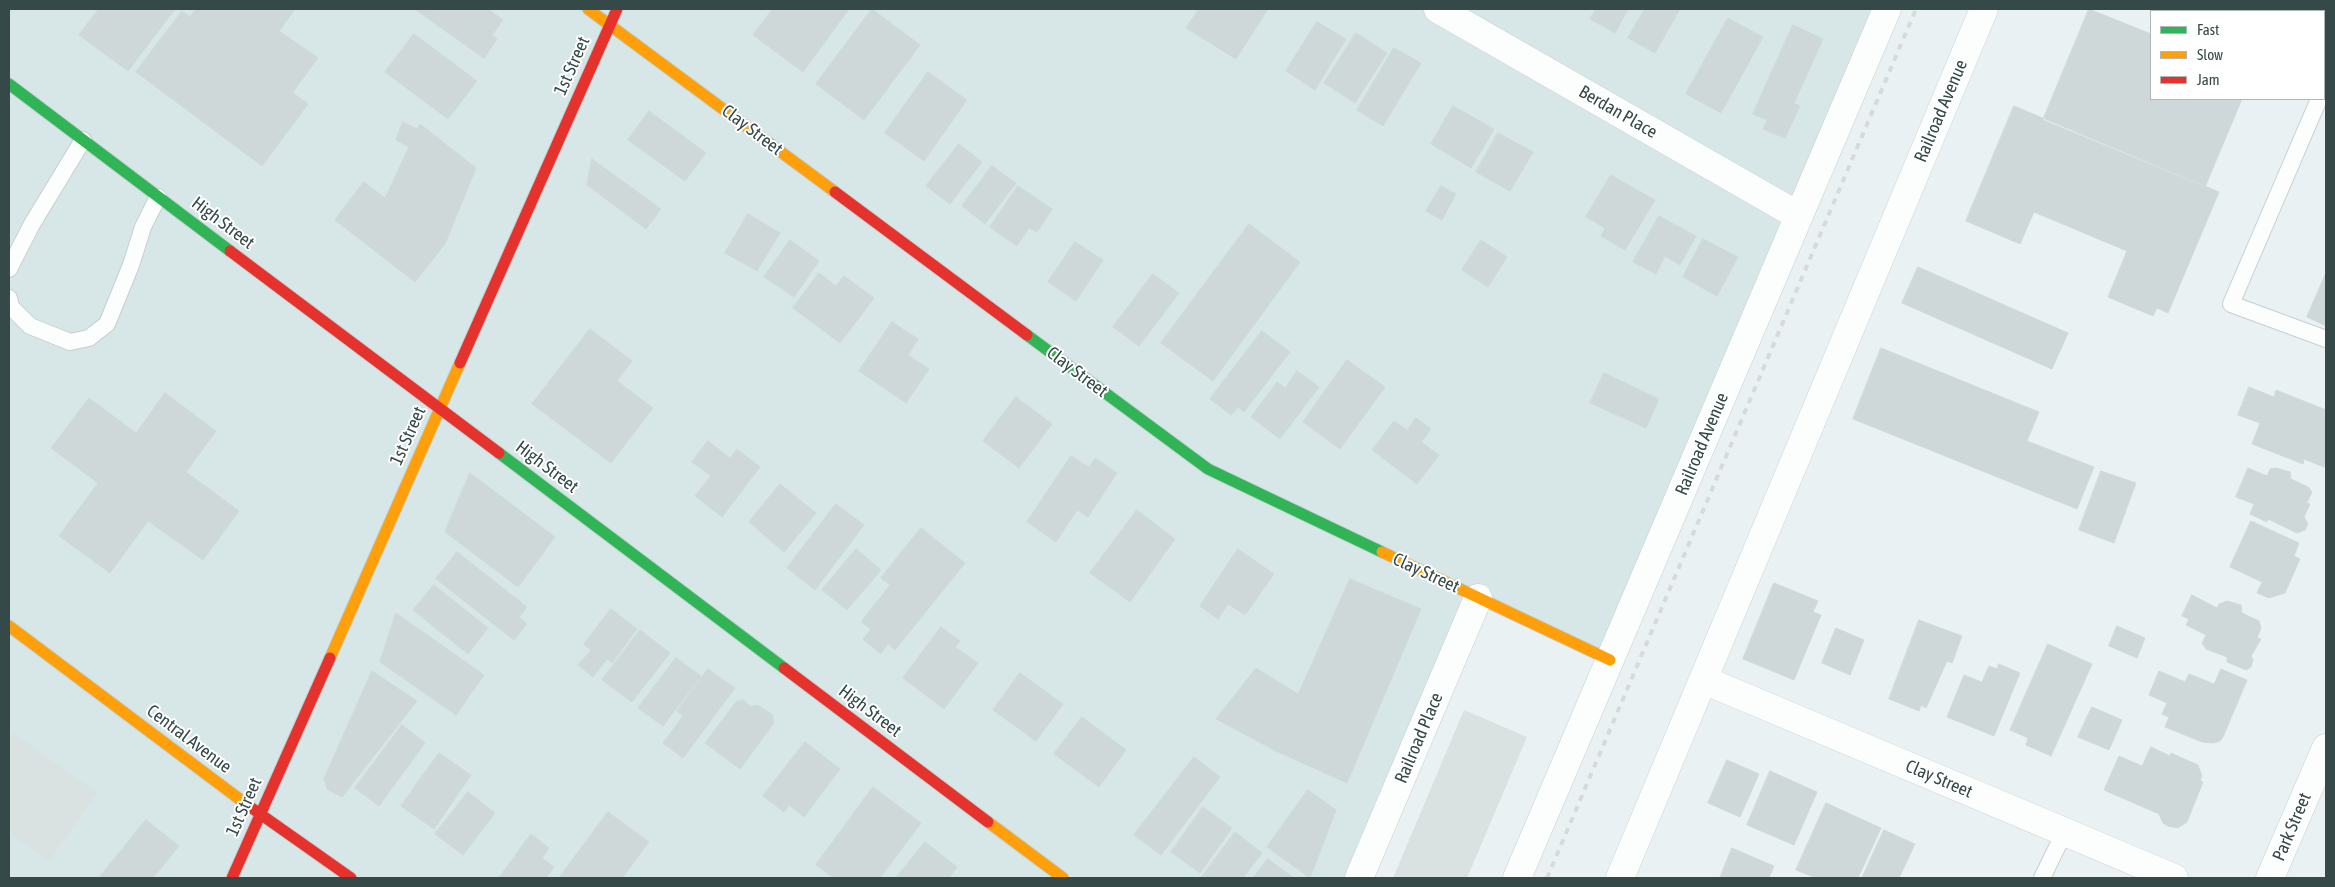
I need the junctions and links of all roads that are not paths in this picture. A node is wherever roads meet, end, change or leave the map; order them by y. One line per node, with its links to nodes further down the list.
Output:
1 (588, 9): 6 (street, Clay Street)
2 (617, 9): 6 (street, 1st Street)
3 (1438, 9): 11 (street, Berdan Place)
4 (1887, 9): 11 (street, Railroad Avenue)
5 (1984, 9): 20 (street, Railroad Avenue)
6 (610, 24): 16 (street, 1st Street); 17 (street, Clay Street)
7 (9, 84): 9 (street, High Street)
8 (2319, 100): 15 (lane)
9 (83, 140): 10 (street, High Street); 12 (lane)
10 (158, 197): 14 (lane); 16 (street, High Street)
11 (1799, 216): 19 (street, Railroad Avenue)
12 (9, 269)
13 (9, 298): 14 (lane)
14 (13, 319)
15 (2326, 339)
16 (440, 408): 22 (street, 1st Street); 26 (street, High Street)
17 (1478, 598): 19 (street, Clay Street); 27 (street, Railroad Place)
18 (9, 626): 22 (street, Central Avenue)
19 (1610, 660): 28 (street, Railroad Avenue)
20 (1704, 680): 23 (street, Clay Street); 29 (street, Railroad Avenue)
21 (2326, 748): 32 (street, Park Street)
22 (260, 814): 24 (street, 1st Street); 25 (street, Central Avenue)
23 (2064, 833): 30 (lane); 31 (street, Clay Street)
24 (232, 878)
25 (351, 878)
26 (1063, 878)
27 (1359, 878)
28 (1517, 878)
29 (1620, 878)
30 (2042, 878)
31 (2174, 878)
32 (2270, 878)

